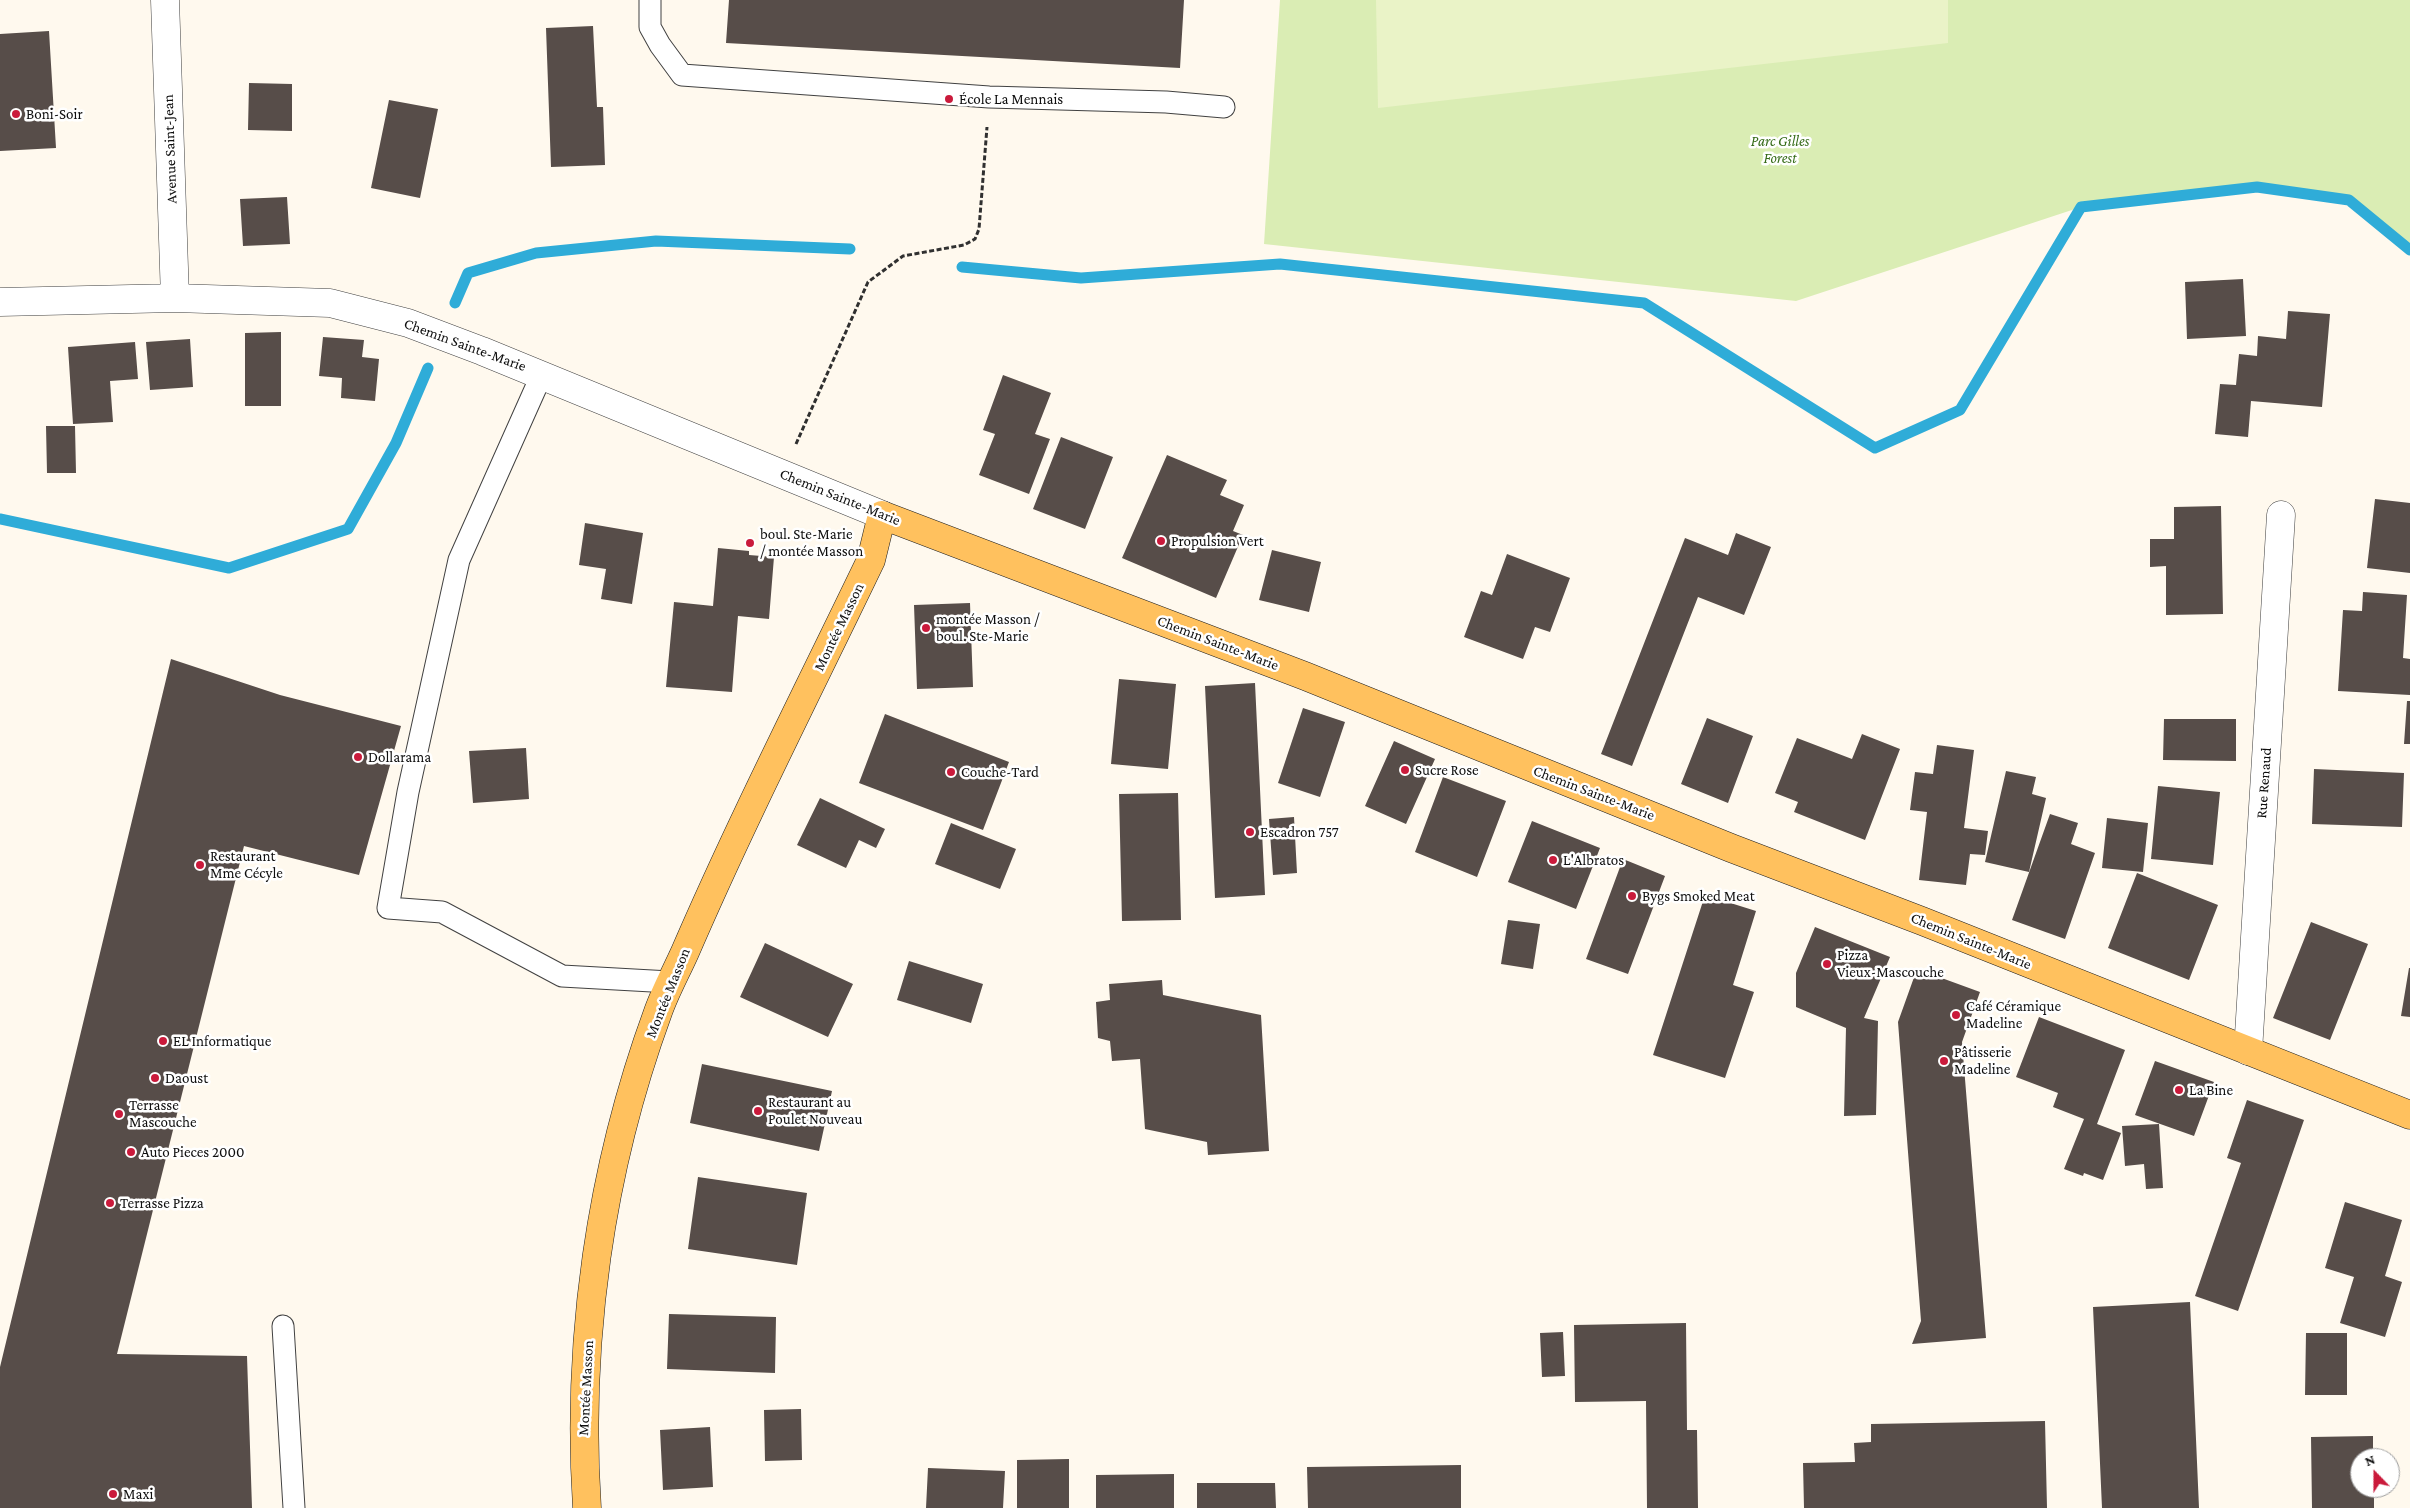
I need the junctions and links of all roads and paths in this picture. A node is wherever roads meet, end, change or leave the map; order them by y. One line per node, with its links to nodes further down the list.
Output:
1 (165, 0): 5 (street, Avenue Saint-Jean)
2 (650, 0): 3 (lane)
3 (989, 97): 4 (lane); 8 (path)
4 (1224, 107)
5 (175, 298): 6 (street, Chemin Sainte-Marie); 7 (street, Chemin Sainte-Marie)
6 (0, 302)
7 (542, 374): 8 (street, Chemin Sainte-Marie); 11 (lane)
8 (783, 474): 9 (street, Chemin Sainte-Marie)
9 (882, 515): 11 (main road, Montée Masson); 12 (main road, Chemin Sainte-Marie)
10 (2281, 515): 12 (street, Rue Renaud)
11 (670, 982): 16 (main road, Montée Masson)
12 (2248, 1051): 13 (main road, Chemin Sainte-Marie)
13 (2410, 1114)
14 (283, 1326): 15 (lane)
15 (294, 1508)
16 (587, 1508)

